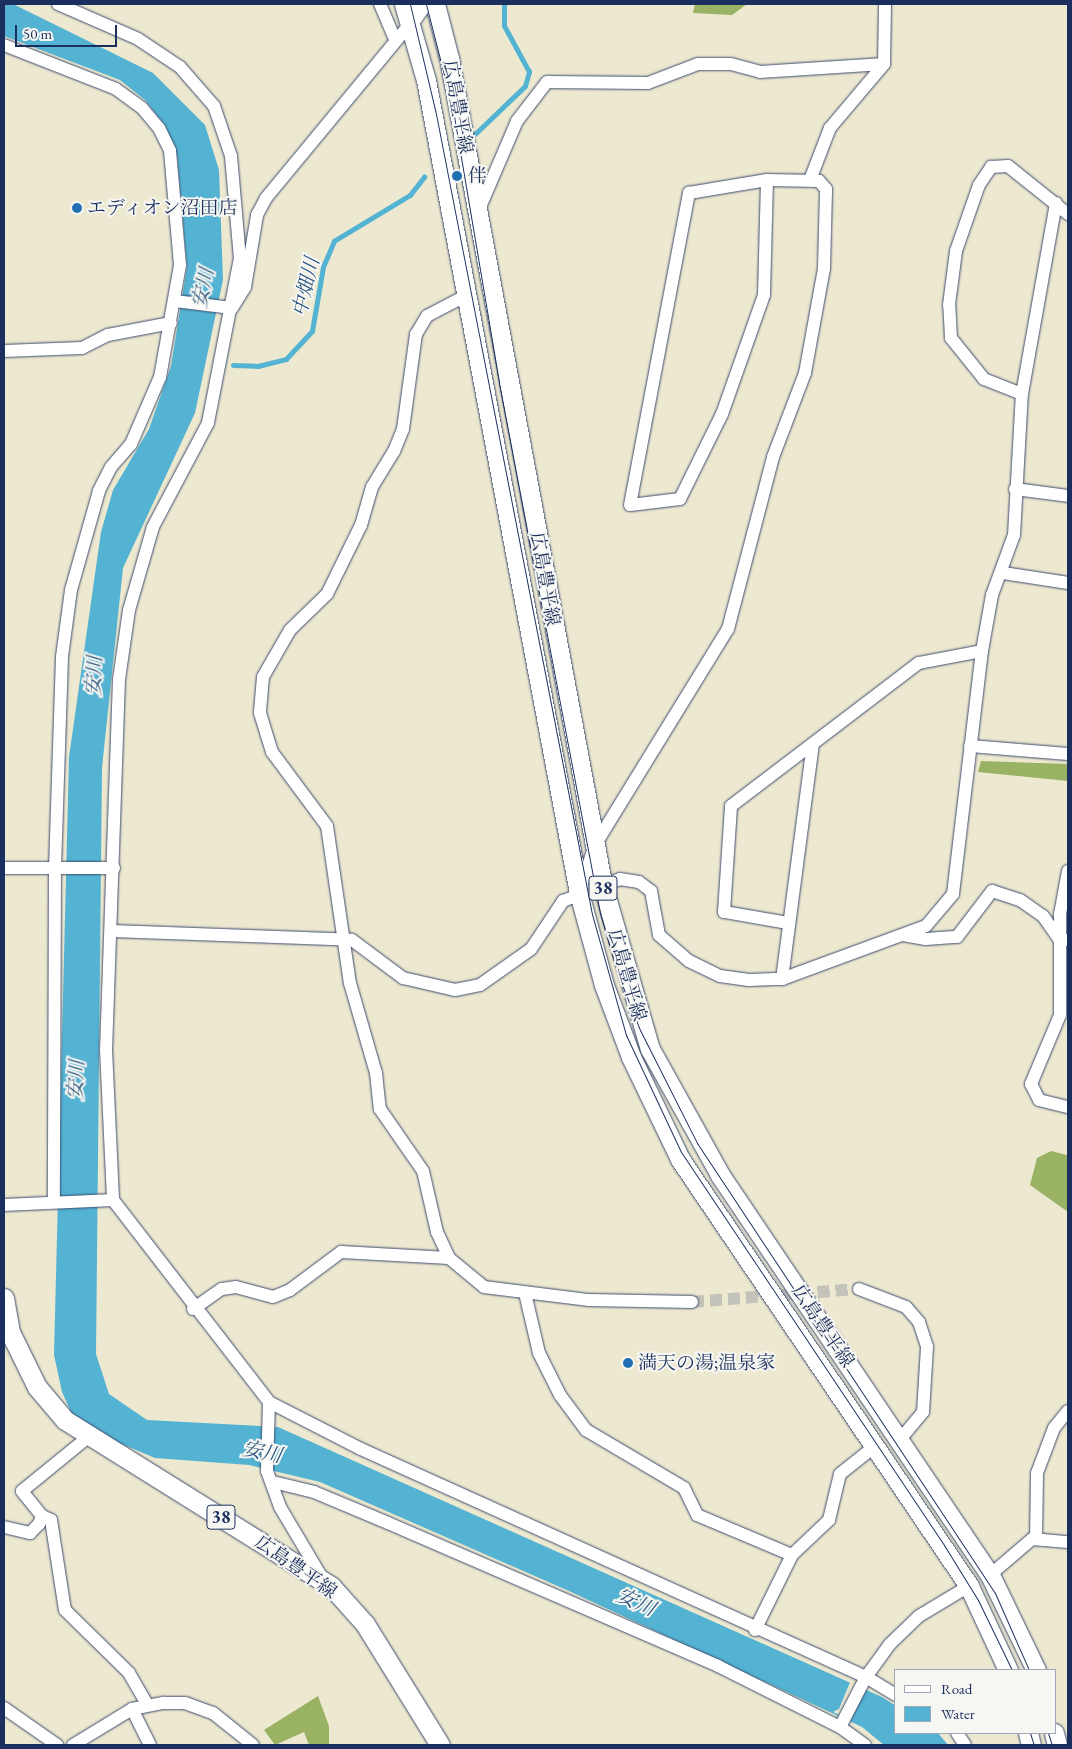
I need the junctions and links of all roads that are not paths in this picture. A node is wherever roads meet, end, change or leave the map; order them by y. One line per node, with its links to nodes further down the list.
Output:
1 (58, 4): 18 (street)
2 (380, 4): 8 (street)
3 (404, 4): 7 (main road, 広島豊平線 / 38)
4 (424, 4): 7 (street)
5 (436, 4): 14 (main road, 広島豊平線 / 38)
6 (886, 4): 10 (street)
7 (410, 24): 8 (street); 16 (main road, 広島豊平線 / 38)
8 (395, 40): 18 (street)
9 (4, 45): 17 (street)
10 (884, 64): 12 (street); 14 (street)
11 (767, 180): 11 (street); 12 (street)
12 (810, 180): 30 (street)
13 (1056, 203): 15 (street); 21 (street); 21 (street)
14 (477, 214): 30 (main road, 広島豊平線 / 38)
15 (1068, 214)
16 (469, 294): 36 (main road, 広島豊平線 / 38); 40 (street)
17 (178, 301): 18 (street); 19 (street)
18 (230, 308): 33 (street)
19 (171, 323): 20 (street); 31 (street)
20 (4, 351)
21 (1022, 394): 22 (street)
22 (1015, 489): 23 (street); 24 (street)
23 (1068, 496)
24 (1002, 574): 25 (street); 26 (street)
25 (1068, 584)
26 (982, 651): 27 (street); 28 (street)
27 (813, 744): 37 (street); 37 (street)
28 (970, 746): 29 (street); 39 (street)
29 (1068, 754)
30 (595, 845): 35 (main road, 広島豊平線 / 38); 36 (street)
31 (58, 867): 32 (street); 33 (street); 45 (street)
32 (4, 868)
33 (111, 868): 38 (street)
34 (1068, 871): 41 (street)
35 (602, 883): 36 (street); 42 (street); 56 (main road, 広島豊平線 / 38)
36 (579, 893): 40 (street); 57 (main road, 広島豊平線 / 38)
37 (788, 923): 42 (street)
38 (112, 931): 40 (street); 44 (street)
39 (901, 934): 41 (street); 42 (street)
40 (346, 939): 47 (street)
41 (1064, 939): 43 (street)
42 (782, 979)
43 (1068, 1107)
44 (110, 1200): 45 (street); 52 (street)
45 (57, 1202): 46 (street)
46 (4, 1205)
47 (449, 1258): 49 (street); 52 (street)
48 (858, 1289): 56 (street)
49 (525, 1293): 51 (street); 63 (street)
50 (4, 1298): 55 (main road, 広島豊平線 / 38)
51 (692, 1302)
52 (193, 1309): 53 (street)
53 (269, 1402): 58 (street); 67 (street)
54 (1068, 1411): 61 (street)
55 (87, 1438): 59 (street); 65 (main road, 広島豊平線 / 38)
56 (900, 1439): 64 (main road, 広島豊平線 / 38)
57 (874, 1447): 63 (street); 66 (main road, 広島豊平線 / 38)
58 (270, 1476): 65 (street); 75 (street)
59 (42, 1516): 60 (street); 72 (street)
60 (4, 1527)
61 (1036, 1539): 62 (street); 64 (street)
62 (1068, 1542)
63 (792, 1555): 67 (street)
64 (990, 1575): 69 (main road, 広島豊平線 / 38)
65 (331, 1586): 81 (main road, 広島豊平線 / 38)
66 (969, 1586): 68 (main road, 広島豊平線 / 38); 70 (street)
67 (756, 1630): 70 (street)
68 (1008, 1669)
69 (1036, 1669)
70 (866, 1677): 71 (street); 75 (street)
71 (894, 1694)
72 (146, 1704): 74 (street); 80 (street)
73 (4, 1708): 77 (street)
74 (132, 1709): 78 (street); 79 (street)
75 (842, 1723): 82 (street)
76 (958, 1734): 83 (street)
77 (57, 1745)
78 (73, 1745)
79 (150, 1745)
80 (253, 1745)
81 (440, 1745)
82 (865, 1745)
83 (964, 1745)

